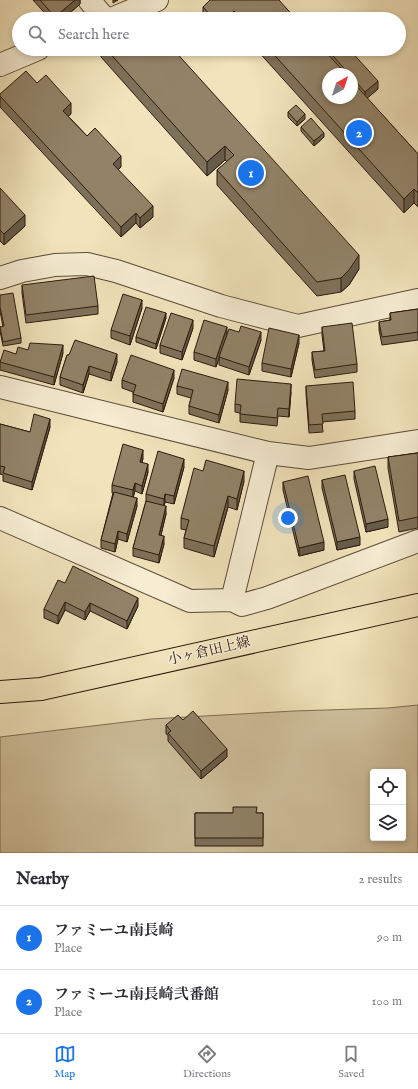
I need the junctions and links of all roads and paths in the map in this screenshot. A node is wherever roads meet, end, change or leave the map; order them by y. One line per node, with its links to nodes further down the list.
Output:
1 (89, 0): 3 (street)
2 (157, 0): 4 (street)
3 (99, 12)
4 (128, 12)
5 (21, 56): 6 (street)
6 (0, 65)
7 (0, 278): 8 (street)
8 (418, 300)
9 (0, 387): 11 (street)
10 (418, 441): 11 (street)
11 (268, 453): 14 (street)
12 (0, 518): 14 (street)
13 (418, 541): 14 (street)
14 (232, 600)
15 (418, 605): 16 (main road, 小ヶ倉田上線)
16 (0, 692)

